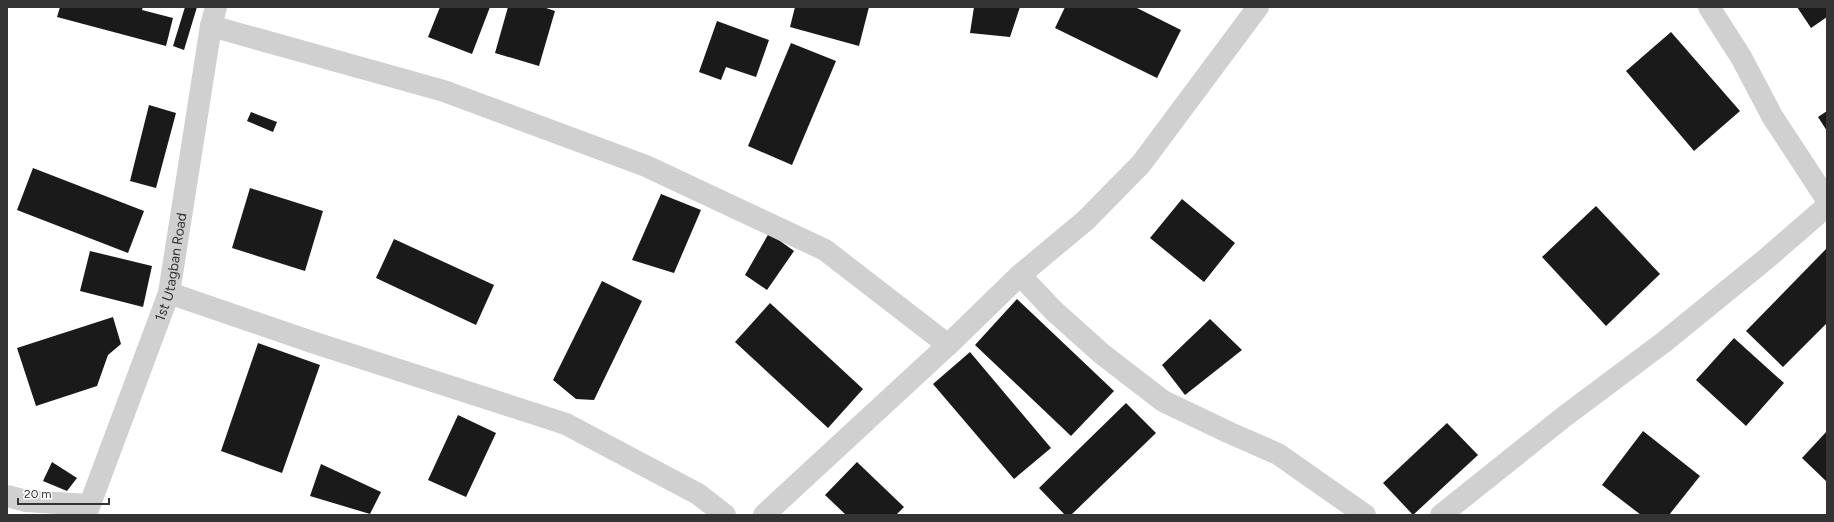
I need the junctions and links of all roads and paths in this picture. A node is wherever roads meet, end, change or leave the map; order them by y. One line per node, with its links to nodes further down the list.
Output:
1 (1710, 7): 4 (street)
2 (1252, 8): 6 (street)
3 (214, 17): 7 (street, 1st Utagban Road); 8 (street)
4 (1827, 200)
5 (1827, 206): 14 (street)
6 (1020, 275): 8 (street); 13 (street)
7 (169, 293): 10 (street, 1st Utagban Road); 11 (street)
8 (948, 345): 12 (street)
9 (7, 496): 10 (street)
10 (88, 510)
11 (725, 515)
12 (764, 515)
13 (1366, 515)
14 (1441, 515)

